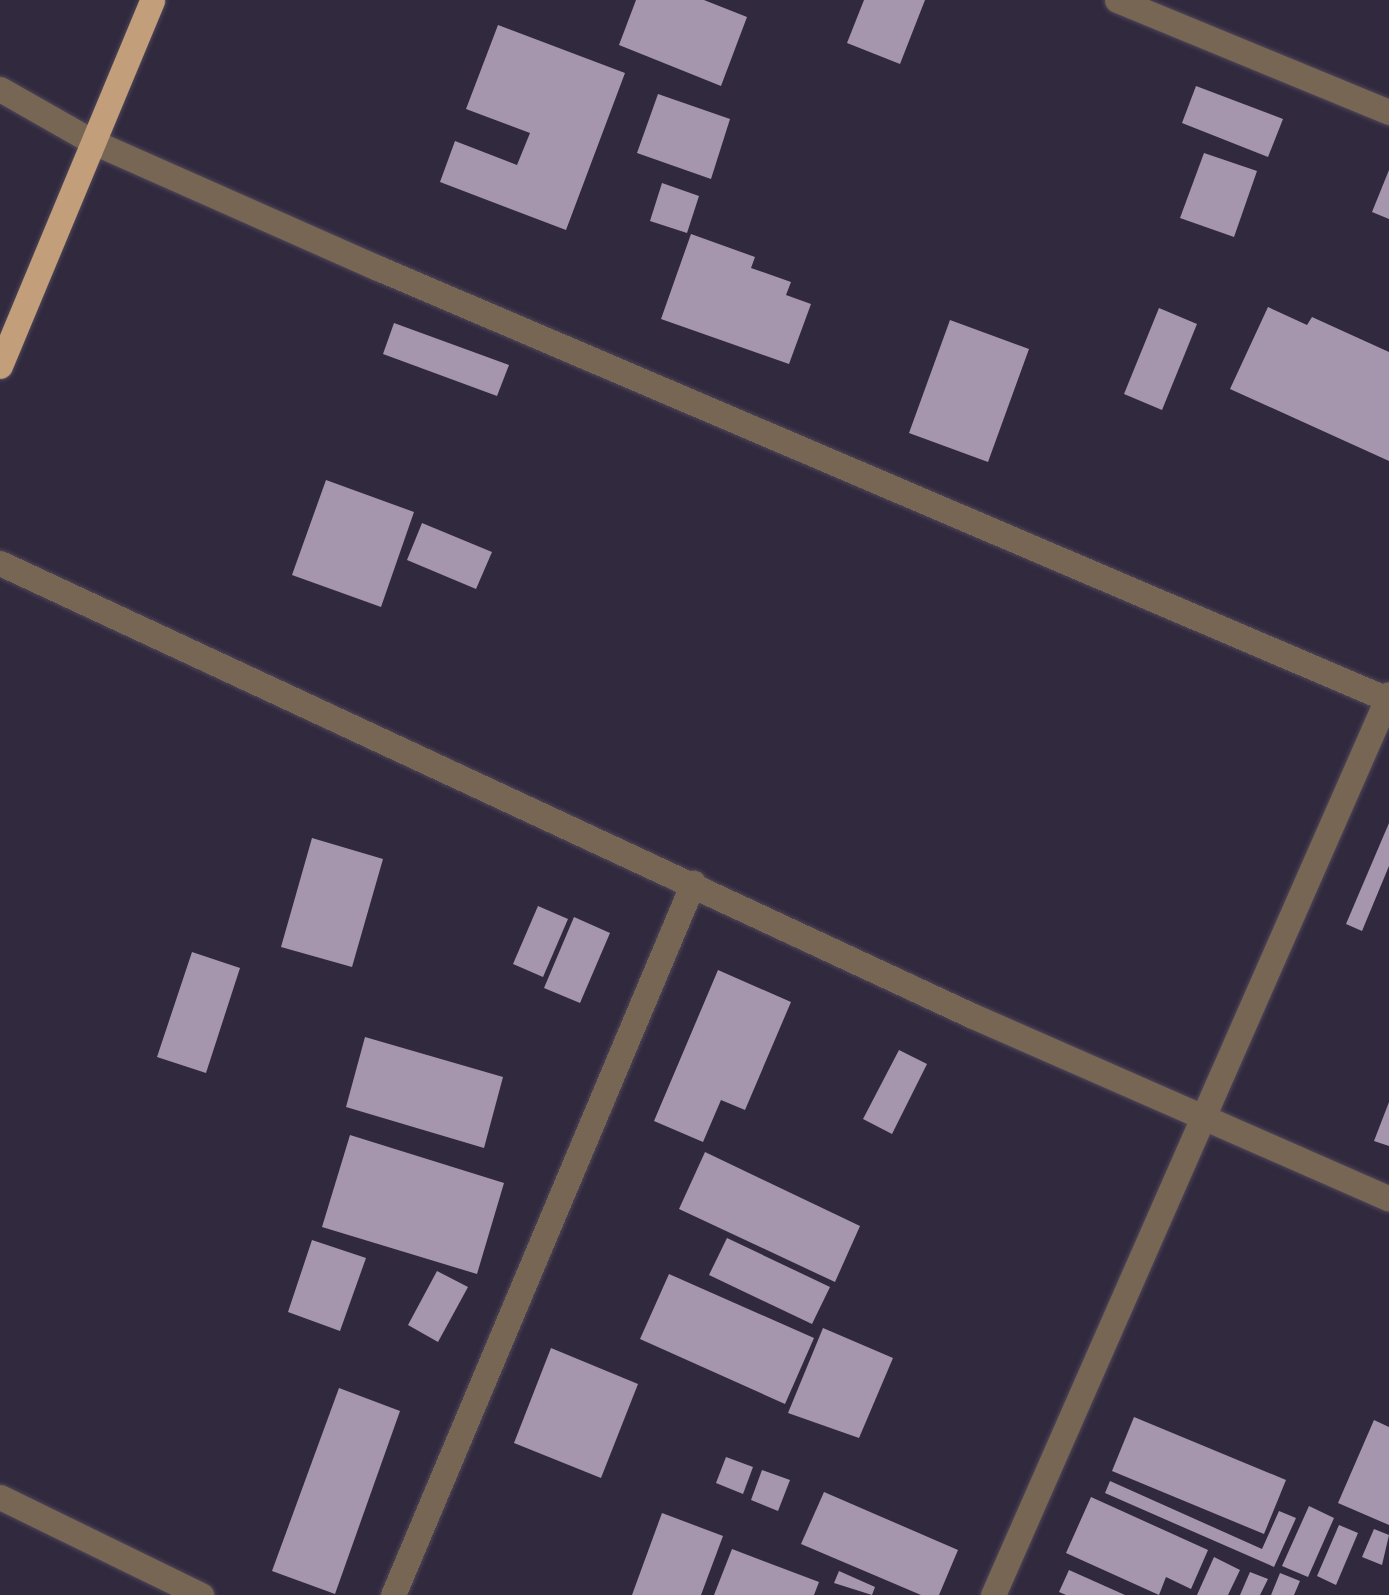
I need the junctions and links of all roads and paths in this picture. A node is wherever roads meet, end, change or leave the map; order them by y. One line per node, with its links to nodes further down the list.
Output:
1 (152, 0): 5 (main road)
2 (1117, 0): 4 (street)
3 (0, 89): 5 (street)
4 (1389, 112)
5 (91, 141): 6 (main road); 8 (street)
6 (0, 366)
7 (0, 563): 9 (street)
8 (1388, 696): 10 (street)
9 (693, 883): 10 (street); 14 (street)
10 (1201, 1118): 11 (street); 15 (street)
11 (1389, 1199)
12 (0, 1496): 13 (street)
13 (201, 1595)
14 (393, 1595)
15 (992, 1595)

